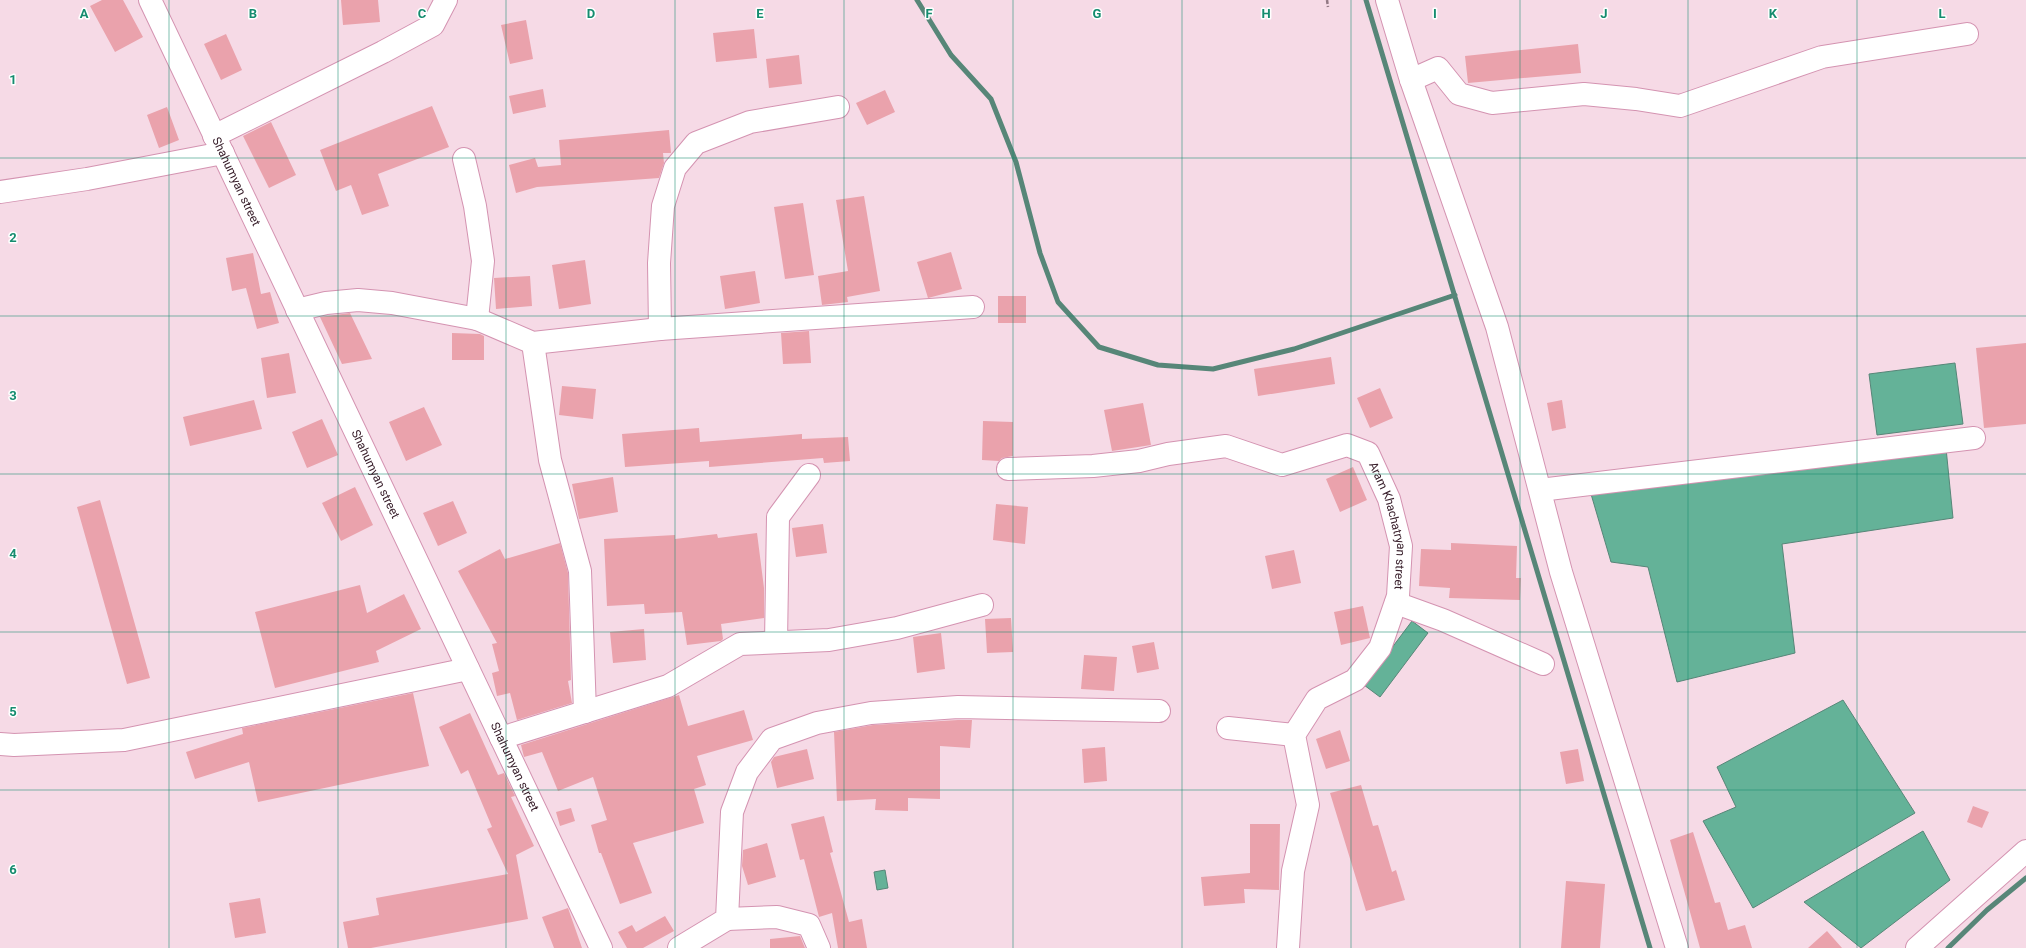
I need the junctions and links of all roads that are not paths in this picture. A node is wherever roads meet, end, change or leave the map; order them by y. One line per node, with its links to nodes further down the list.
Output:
1 (150, 0): 7 (street, Shahumyan street)
2 (446, 0): 7 (street)
3 (1387, 0): 5 (street)
4 (1967, 34): 5 (street)
5 (1411, 80): 18 (street)
6 (838, 107): 13 (street)
7 (218, 144): 9 (street); 11 (street, Shahumyan street)
8 (464, 159): 12 (street)
9 (0, 192)
10 (973, 307): 13 (street)
11 (297, 310): 12 (street); 23 (street, Shahumyan street)
12 (478, 319): 14 (street)
13 (660, 329): 14 (street)
14 (533, 343): 25 (street)
15 (1974, 438): 18 (street)
16 (1008, 469): 19 (street, Aram Khachatryan street)
17 (809, 475): 21 (street)
18 (1540, 490): 36 (street)
19 (1396, 603): 22 (street); 27 (street, Aram Khachatryan street)
20 (982, 605): 21 (street)
21 (776, 642): 25 (street)
22 (1543, 664)
23 (468, 669): 28 (street, Shahumyan street); 29 (street)
24 (1159, 711): 31 (street)
25 (585, 712): 28 (street)
26 (1228, 728): 27 (street)
27 (1294, 735): 35 (street)
28 (501, 738): 32 (street, Shahumyan street)
29 (0, 744)
30 (2026, 851): 37 (street)
31 (727, 919): 33 (street); 34 (street)
32 (601, 948)
33 (679, 948)
34 (819, 948)
35 (1288, 948)
36 (1677, 948)
37 (1917, 948)

